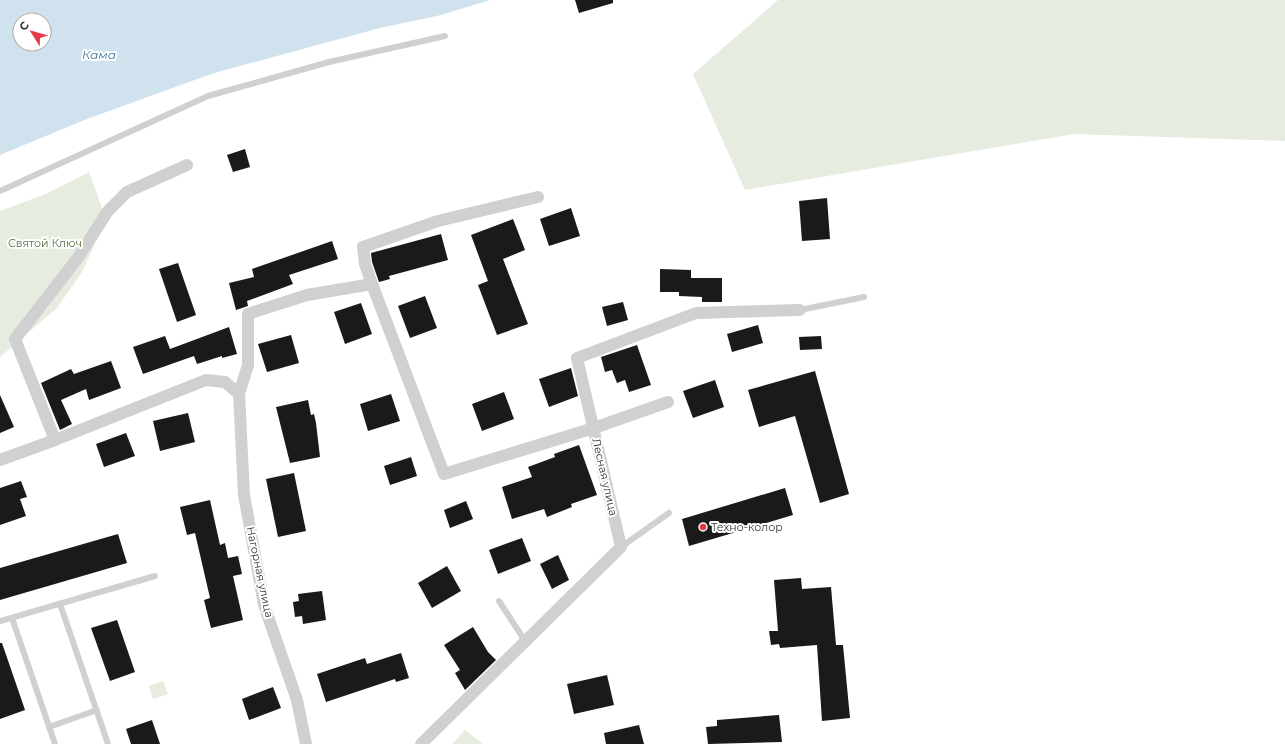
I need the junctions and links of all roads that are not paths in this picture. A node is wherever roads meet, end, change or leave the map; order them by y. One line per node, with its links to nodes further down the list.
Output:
1 (444, 36): 3 (lane)
2 (187, 165): 11 (street)
3 (0, 191)
4 (538, 197): 5 (street)
5 (372, 284): 8 (street, Нагорная улица); 10 (street)
6 (864, 297): 7 (lane)
7 (800, 310): 10 (street, Лесная улица)
8 (239, 394): 11 (street); 25 (street, Нагорная улица)
9 (668, 402): 10 (street)
10 (594, 428): 14 (street, Лесная улица)
11 (54, 440): 12 (street)
12 (0, 460)
13 (669, 513): 14 (lane)
14 (621, 547): 20 (street)
15 (156, 576): 17 (lane)
16 (499, 601): 20 (lane)
17 (60, 604): 18 (lane); 21 (lane)
18 (12, 618): 19 (lane); 22 (lane)
19 (0, 621)
20 (525, 641): 26 (street)
21 (96, 710): 22 (lane); 24 (lane)
22 (49, 727): 23 (lane)
23 (55, 744)
24 (108, 744)
25 (306, 744)
26 (421, 744)

